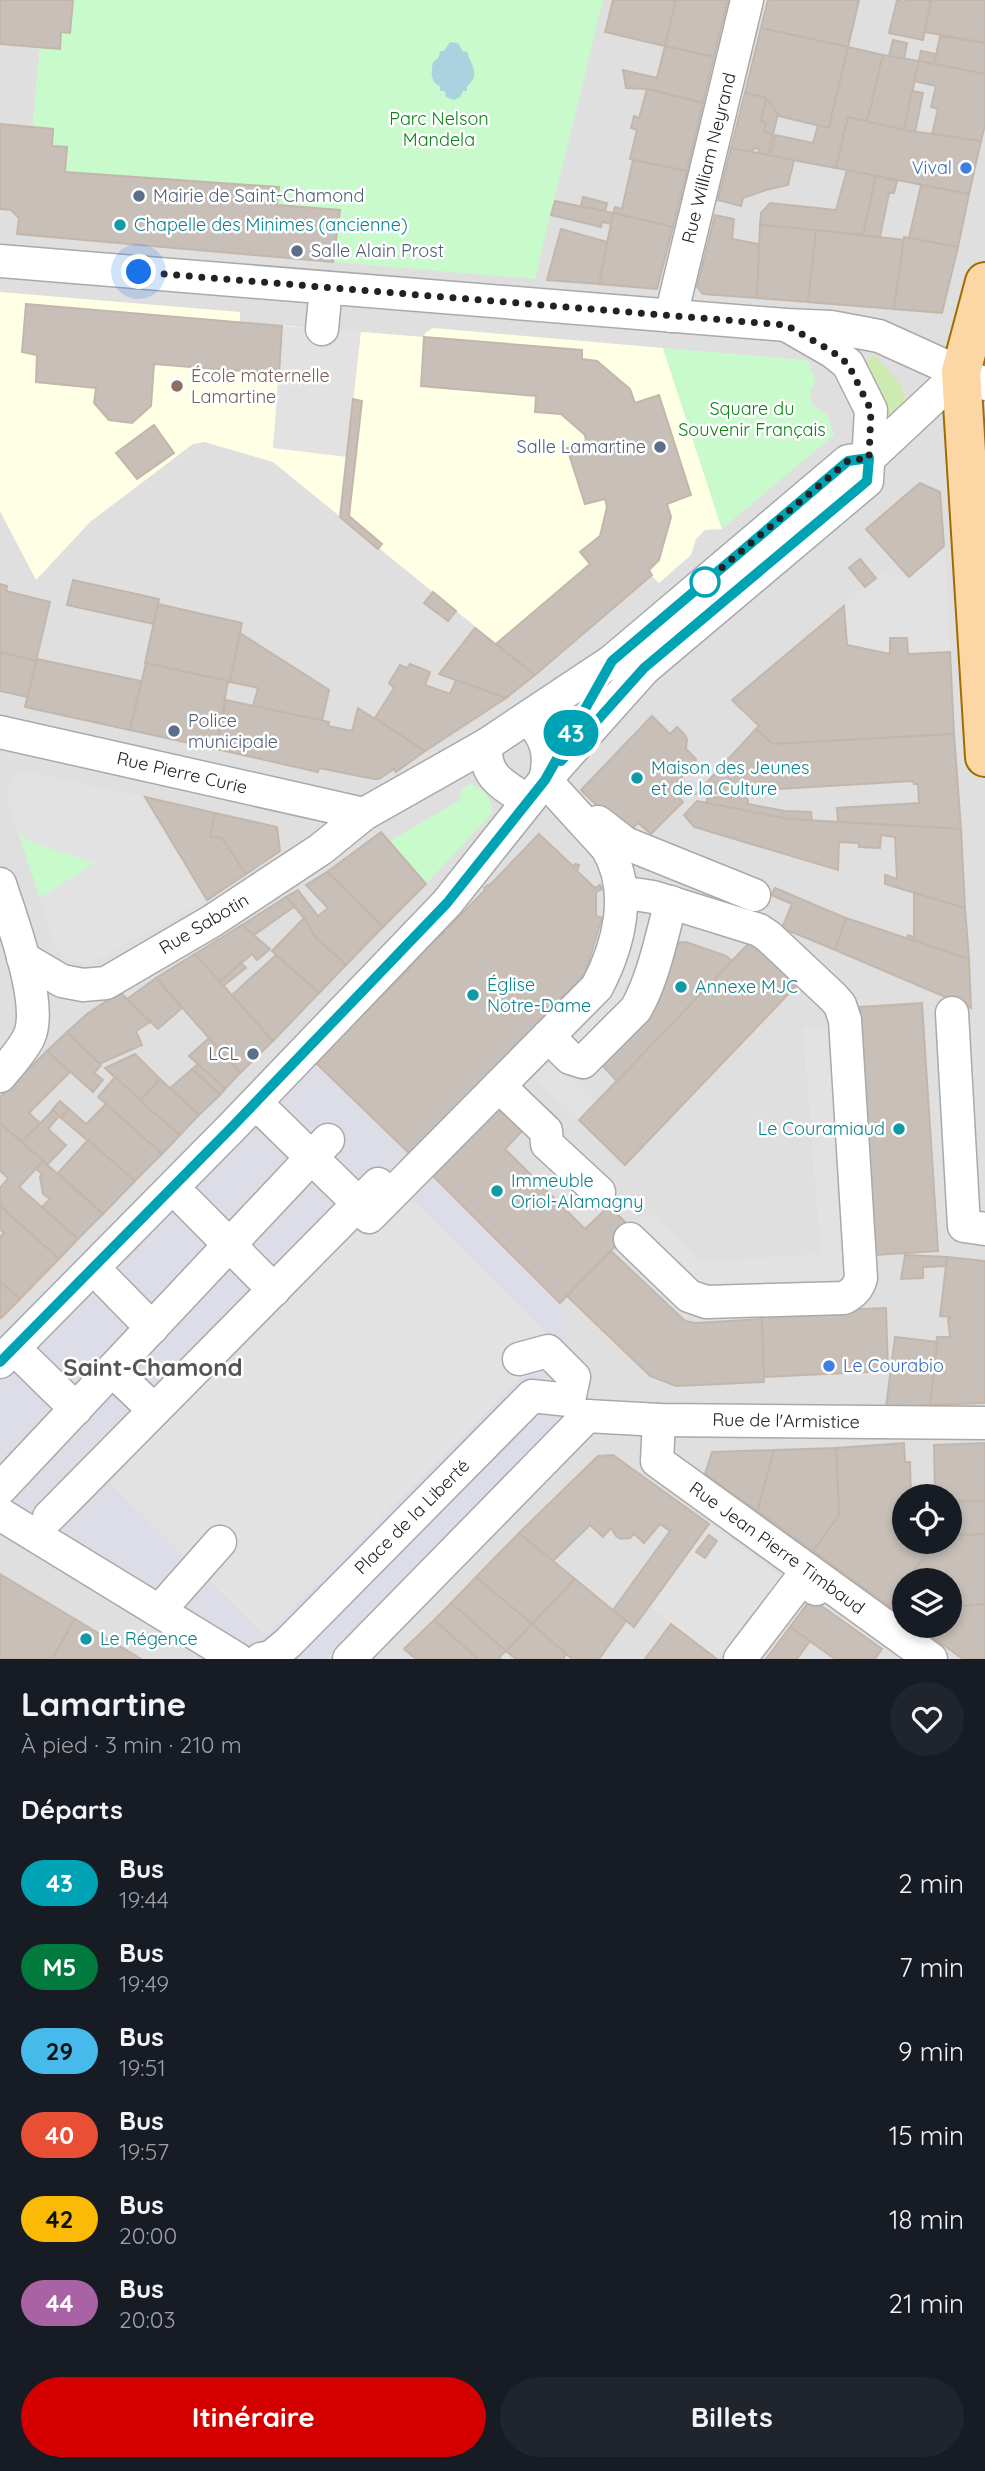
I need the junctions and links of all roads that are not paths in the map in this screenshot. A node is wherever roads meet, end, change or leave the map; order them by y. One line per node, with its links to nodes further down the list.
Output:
1 (747, 0): 5 (street, Rue William Neyrand)
2 (0, 261): 4 (street)
3 (985, 282): 8 (main road)
4 (326, 288): 5 (street); 7 (street)
5 (671, 316): 6 (street)
6 (786, 325): 8 (street); 9 (street)
7 (322, 329)
8 (977, 371): 9 (street); 14 (main road)
9 (869, 458): 10 (street); 15 (street)
10 (612, 661): 11 (street); 15 (street)
11 (527, 718): 13 (street); 15 (street)
12 (0, 732): 16 (street, Rue Pierre Curie)
13 (486, 745): 15 (street); 16 (street, Rue Sabotin)
14 (985, 757)
15 (536, 790): 17 (street); 40 (street)
16 (363, 814): 22 (street, Rue Sabotin)
17 (584, 823): 19 (street); 20 (street)
18 (0, 884): 22 (street)
19 (621, 892): 21 (street); 24 (street)
20 (754, 895)
21 (671, 902): 24 (street); 34 (street)
22 (23, 958): 25 (street)
23 (952, 1013): 33 (street)
24 (548, 1036): 26 (street)
25 (0, 1076)
26 (496, 1089): 30 (street); 32 (street)
27 (263, 1110): 28 (street)
28 (320, 1149): 32 (street); 35 (street)
29 (403, 1159): 32 (street)
30 (599, 1192)
31 (186, 1201): 35 (street)
32 (364, 1211): 37 (street)
33 (985, 1229)
34 (630, 1239)
35 (229, 1245): 37 (street); 38 (street)
36 (106, 1282): 38 (street)
37 (274, 1290): 44 (street)
38 (152, 1328): 41 (street)
39 (519, 1359): 42 (street)
40 (14, 1361): 43 (street)
41 (112, 1370): 43 (street); 44 (street)
42 (578, 1408): 45 (street, Rue de l'Armistice); 52 (street, Place de la Liberté); 55 (street)
43 (76, 1409): 47 (street)
44 (154, 1410): 48 (street)
45 (659, 1420): 46 (street, Rue de l'Armistice); 50 (street, Rue Jean Pierre Timbaud)
46 (985, 1423)
47 (1, 1501): 51 (street)
48 (49, 1517)
49 (220, 1542): 51 (street)
50 (808, 1570): 56 (street); 57 (street); 58 (street, Rue Jean Pierre Timbaud)
51 (159, 1611): 53 (street)
52 (284, 1651): 54 (street, Place de la Liberté)
53 (238, 1659)
54 (261, 1659)
55 (349, 1659)
56 (740, 1659)
57 (914, 1659)
58 (931, 1659)

